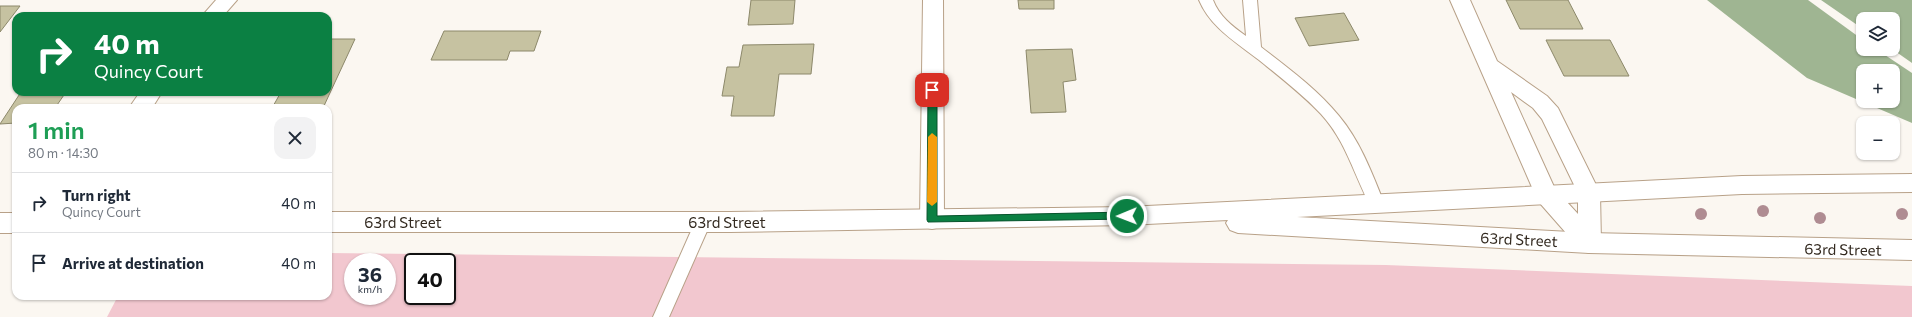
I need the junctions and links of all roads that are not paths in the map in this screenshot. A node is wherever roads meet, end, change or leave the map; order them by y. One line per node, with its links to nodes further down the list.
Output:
1 (227, 0): 6 (street)
2 (933, 0): 14 (street)
3 (1206, 0): 7 (lane)
4 (1250, 0): 7 (lane)
5 (1460, 0): 8 (street)
6 (216, 12)
7 (1254, 49): 12 (lane)
8 (1490, 66): 10 (street); 11 (street)
9 (1912, 184): 10 (street, 63rd Street)
10 (1589, 193): 11 (street, 63rd Street); 19 (street)
11 (1546, 195): 12 (street, 63rd Street); 19 (street)
12 (1376, 203): 13 (street, 63rd Street)
13 (1127, 216): 14 (street, 63rd Street); 19 (street, 63rd Street)
14 (932, 220): 16 (street, 63rd Street)
15 (332, 222): 16 (street, 63rd Street)
16 (703, 222): 21 (lane)
17 (0, 223): 18 (street)
18 (12, 223)
19 (1589, 243): 20 (street, 63rd Street)
20 (1912, 250)
21 (661, 317)

